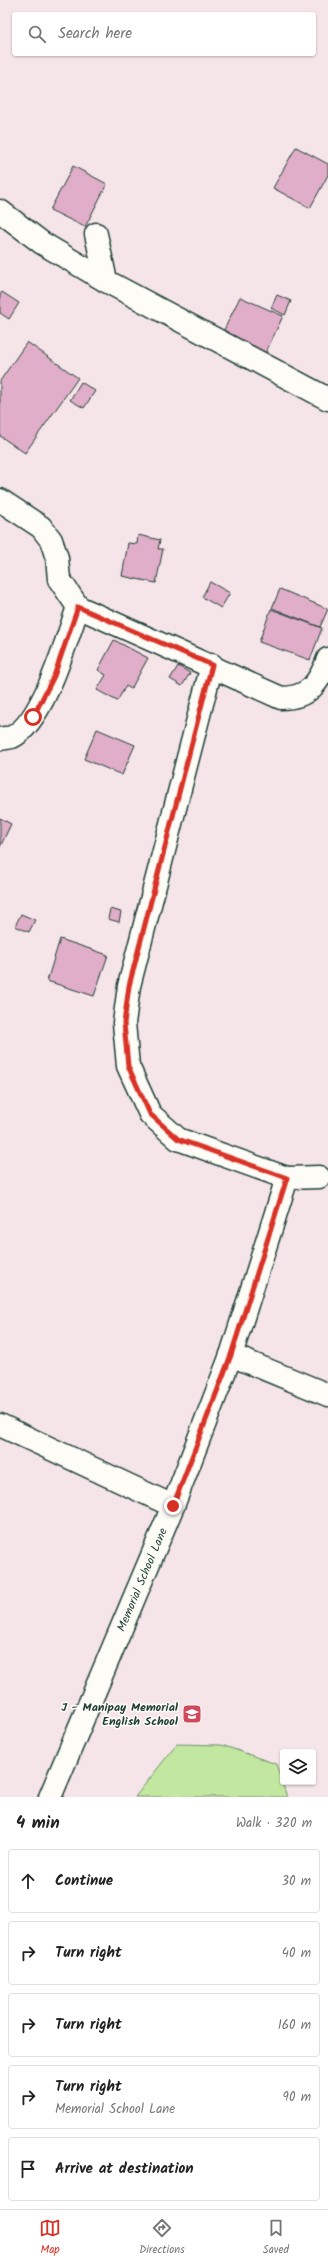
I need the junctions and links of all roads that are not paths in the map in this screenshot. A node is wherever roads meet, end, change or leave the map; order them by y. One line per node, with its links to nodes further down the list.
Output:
1 (0, 211): 3 (street)
2 (96, 234): 3 (street)
3 (106, 281): 4 (street)
4 (328, 399)
5 (0, 500): 6 (street)
6 (78, 607): 8 (street); 9 (street)
7 (328, 659): 8 (street)
8 (212, 665): 11 (street)
9 (0, 739)
10 (319, 1177): 11 (street)
11 (287, 1178): 12 (street, Memorial School Lane)
12 (231, 1355): 13 (street); 15 (street, Memorial School Lane)
13 (328, 1395)
14 (0, 1425): 15 (street)
15 (173, 1506): 16 (street, Memorial School Lane)
16 (50, 1797)

